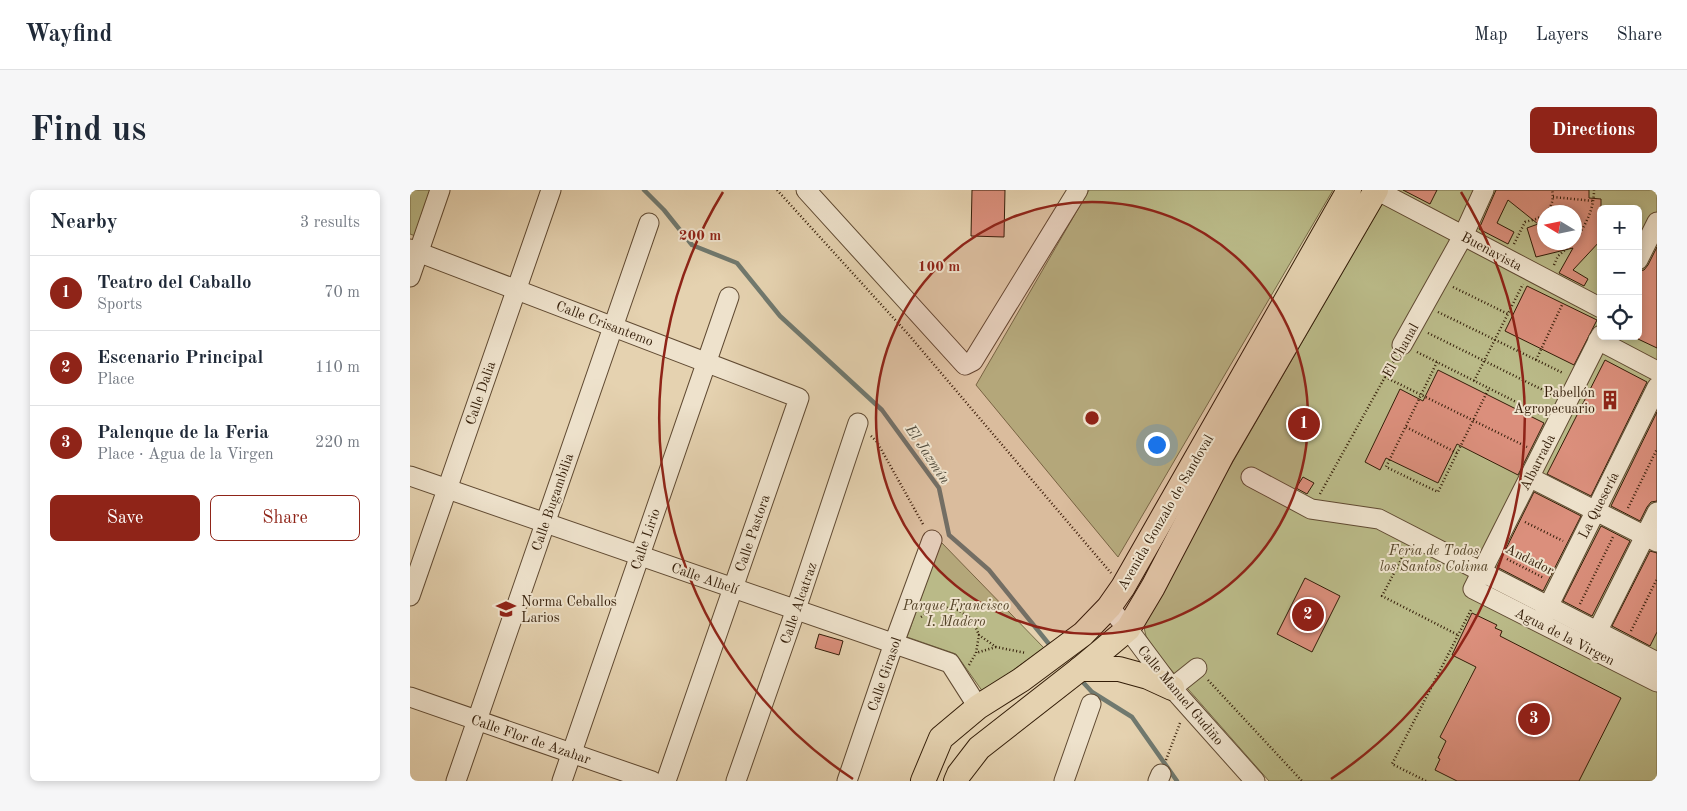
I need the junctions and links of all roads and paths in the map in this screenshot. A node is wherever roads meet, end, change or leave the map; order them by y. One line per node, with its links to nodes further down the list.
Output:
1 (440, 190): 20 (street)
2 (551, 190): 27 (street, Calle Dalia)
3 (777, 190): 76 (path)
4 (806, 190): 5 (street)
5 (1078, 190)
6 (1348, 190): 76 (main road, Avenida Gonzalo de Sandoval)
7 (1484, 190): 18 (street, El Chanal)
8 (1552, 190): 11 (path)
9 (1594, 190): 12 (path)
10 (1380, 192): 18 (street, Buenavista); 83 (main road, Avenida Gonzalo de Sandoval)
11 (1553, 196): 12 (path); 13 (path)
12 (1594, 201): 17 (path)
13 (1551, 205)
14 (1537, 219): 23 (path)
15 (1657, 222): 21 (street)
16 (650, 223): 33 (street, Calle Bugambilia)
17 (1582, 230)
18 (1463, 236): 23 (street, Buenavista); 26 (street, El Chanal)
19 (1565, 250): 22 (path)
20 (414, 251): 25 (street); 27 (street, Calle Crisantemo)
21 (1642, 252)
22 (1558, 256)
23 (1507, 259): 24 (street, Buenavista)
24 (1529, 271): 28 (street, Buenavista); 32 (path)
25 (410, 276)
26 (1439, 280): 30 (street, El Chanal); 32 (path)
27 (516, 290): 33 (street, Calle Crisantemo); 61 (street, Calle Dalia)
28 (1568, 292): 31 (street, Buenavista); 39 (path)
29 (729, 297): 41 (street, Calle Lirio)
30 (1424, 305): 34 (street, El Chanal); 35 (path)
31 (1597, 306)
32 (1508, 314): 35 (path)
33 (613, 326): 41 (street, Calle Crisantemo); 66 (street, Calle Bugambilia)
34 (1413, 326): 38 (street, El Chanal); 40 (path)
35 (1495, 340): 39 (path); 40 (path)
36 (1598, 340): 45 (street, Albarrada)
37 (1603, 340): 43 (street)
38 (1402, 345): 42 (path); 44 (path, El Chanal)
39 (1536, 360): 45 (path)
40 (1484, 361): 46 (path); 51 (path)
41 (707, 362): 50 (street, Calle Crisantemo); 72 (street, Calle Lirio)
42 (1437, 362): 46 (path); 49 (path)
43 (1657, 371)
44 (1385, 377): 49 (path); 62 (path, El Chanal)
45 (1578, 380): 51 (street, Albarrada)
46 (1474, 381): 48 (path)
47 (1657, 387): 63 (street, La Quesería)
48 (1489, 388): 52 (path); 53 (path)
49 (1421, 395): 52 (path); 55 (path)
50 (799, 398): 77 (street, Calle Pastora)
51 (1567, 402): 53 (street, Albarrada)
52 (1473, 421): 56 (path); 57 (path)
53 (1557, 422): 57 (street, Albarrada)
54 (858, 423): 69 (path); 80 (street, Calle Alcatraz)
55 (1406, 427): 56 (path); 56 (path)
56 (1457, 453)
57 (1541, 454): 60 (street, Albarrada)
58 (410, 476): 61 (street, Calle Alhelí)
59 (1250, 477): 62 (street, Agua de la Virgen)
60 (1530, 477): 63 (street); 65 (street, Albarrada)
61 (447, 489): 66 (street, Calle Alhelí); 78 (street, Calle Dalia)
62 (1311, 509): 67 (street, Agua de la Virgen)
63 (1596, 511): 68 (street); 70 (street, La Quesería)
64 (1657, 512): 68 (street)
65 (1510, 515): 70 (path); 71 (street, Albarrada)
66 (545, 523): 72 (street, Calle Alhelí); 101 (street, Calle Bugambilia)
67 (1413, 537): 74 (street, Agua de la Virgen); 86 (path)
68 (1651, 539): 84 (street)
69 (932, 540): 87 (street, Calle Girasol)
70 (1577, 548): 75 (street, La Quesería)
71 (1492, 551): 74 (street, Albarrada); 75 (path, Andador)
72 (640, 555): 77 (street, Calle Alhelí); 102 (street, Calle Lirio)
73 (1657, 579): 88 (path)
74 (1478, 584): 81 (street, Agua de la Virgen); 86 (path)
75 (1558, 585): 81 (street, La Quesería)
76 (1123, 587): 79 (main road, Avenida Gonzalo de Sandoval)
77 (733, 588): 80 (street, Calle Alhelí); 107 (street, Calle Pastora)
78 (410, 596)
79 (1109, 607): 83 (street, Calle Manuel Gudiño); 91 (main road, Avenida Gonzalo de Sandoval)
80 (796, 610): 87 (street, Calle Alhelí); 108 (street, Calle Alcatraz)
81 (1544, 614): 84 (street, Agua de la Virgen); 96 (street, Agua de la Virgen)
82 (916, 620): 85 (path)
83 (1128, 629): 95 (main road, Avenida Gonzalo de Sandoval); 97 (street, Calle Manuel Gudiño)
84 (1597, 632): 88 (street, Agua de la Virgen)
85 (979, 635): 89 (path); 90 (path)
86 (1458, 635): 115 (path)
87 (894, 643): 100 (street, Calle Alhelí); 109 (street, Calle Girasol)
88 (1624, 646): 92 (street, Agua de la Virgen)
89 (996, 647): 90 (path); 91 (path)
90 (976, 653): 93 (path)
91 (1048, 653): 100 (main road, Avenida Gonzalo de Sandoval)
92 (1655, 655)
93 (968, 666)
94 (1197, 668): 97 (street); 114 (path)
95 (1075, 673): 97 (main road); 111 (main road, Avenida Gonzalo de Sandoval)
96 (1657, 682)
97 (1180, 696): 103 (path); 113 (street, Calle Manuel Gudiño)
98 (410, 697): 101 (street, Calle Flor de Azahar)
99 (1091, 704): 112 (street)
100 (978, 707): 110 (main road, Avenida Gonzalo de Sandoval)
101 (477, 720): 102 (street, Calle Flor de Azahar); 104 (street, Calle Bugambilia)
102 (572, 753): 105 (street, Calle Lirio); 106 (street, Calle Flor de Azahar)
103 (1169, 754)
104 (456, 781)
105 (562, 781)
106 (652, 781)
107 (666, 781)
108 (736, 781)
109 (847, 781)
110 (923, 781)
111 (956, 781)
112 (1064, 781)
113 (1255, 781)
114 (1302, 781)
115 (1426, 781)

